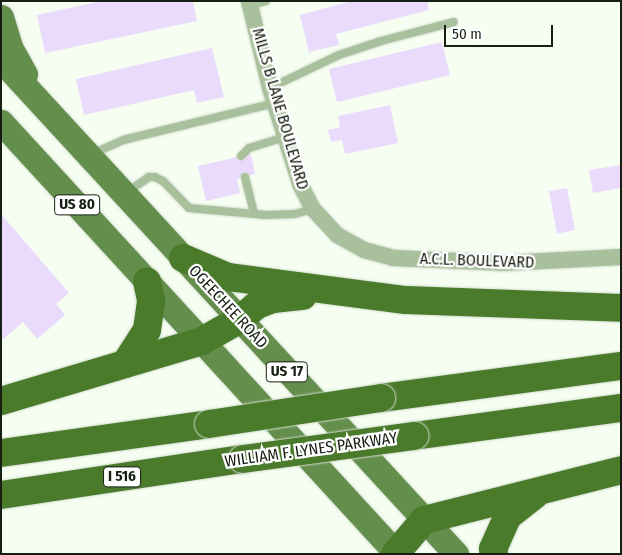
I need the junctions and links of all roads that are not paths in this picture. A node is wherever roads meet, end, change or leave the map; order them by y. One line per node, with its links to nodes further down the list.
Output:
1 (266, 1): 2 (lane)
2 (249, 3): 6 (street, MILLS B LANE BOULEVARD)
3 (1, 17): 7 (main road)
4 (454, 22): 6 (lane)
5 (1, 60): 7 (main road, OGEECHEE ROAD / US 80)
6 (273, 96): 9 (street, MILLS B LANE BOULEVARD); 10 (lane)
7 (43, 106): 10 (main road, OGEECHEE ROAD / US 80)
8 (1, 122): 19 (main road, US 80)
9 (285, 138): 11 (lane); 14 (street, MILLS B LANE BOULEVARD)
10 (89, 156): 13 (main road, OGEECHEE ROAD / US 80)
11 (241, 156)
12 (245, 177): 15 (lane)
13 (124, 193): 15 (lane); 18 (main road, OGEECHEE ROAD / US 80)
14 (313, 209): 15 (lane); 16 (street, MILLS B LANE BOULEVARD)
15 (254, 214)
16 (337, 235): 17 (street, A.C.L. BOULEVARD)
17 (621, 257)
18 (183, 258): 20 (highway); 22 (main road, OGEECHEE ROAD / US 80)
19 (147, 281): 23 (main road); 24 (highway)
20 (344, 291): 21 (highway); 22 (highway)
21 (621, 308)
22 (239, 320): 23 (highway); 32 (main road, OGEECHEE ROAD / US 17)
23 (202, 341): 24 (highway); 33 (main road)
24 (125, 364): 26 (highway)
25 (621, 366): 28 (highway, bridge)
26 (1, 401)
27 (621, 408): 31 (highway, WILLIAM F. LYNES PARKWAY / I 516, bridge)
28 (1, 453)
29 (621, 470): 30 (highway)
30 (540, 491): 32 (highway); 35 (highway)
31 (1, 496)
32 (424, 520): 33 (highway); 34 (main road, OGEECHEE ROAD / US 17)
33 (396, 553)
34 (456, 554)
35 (494, 554)

